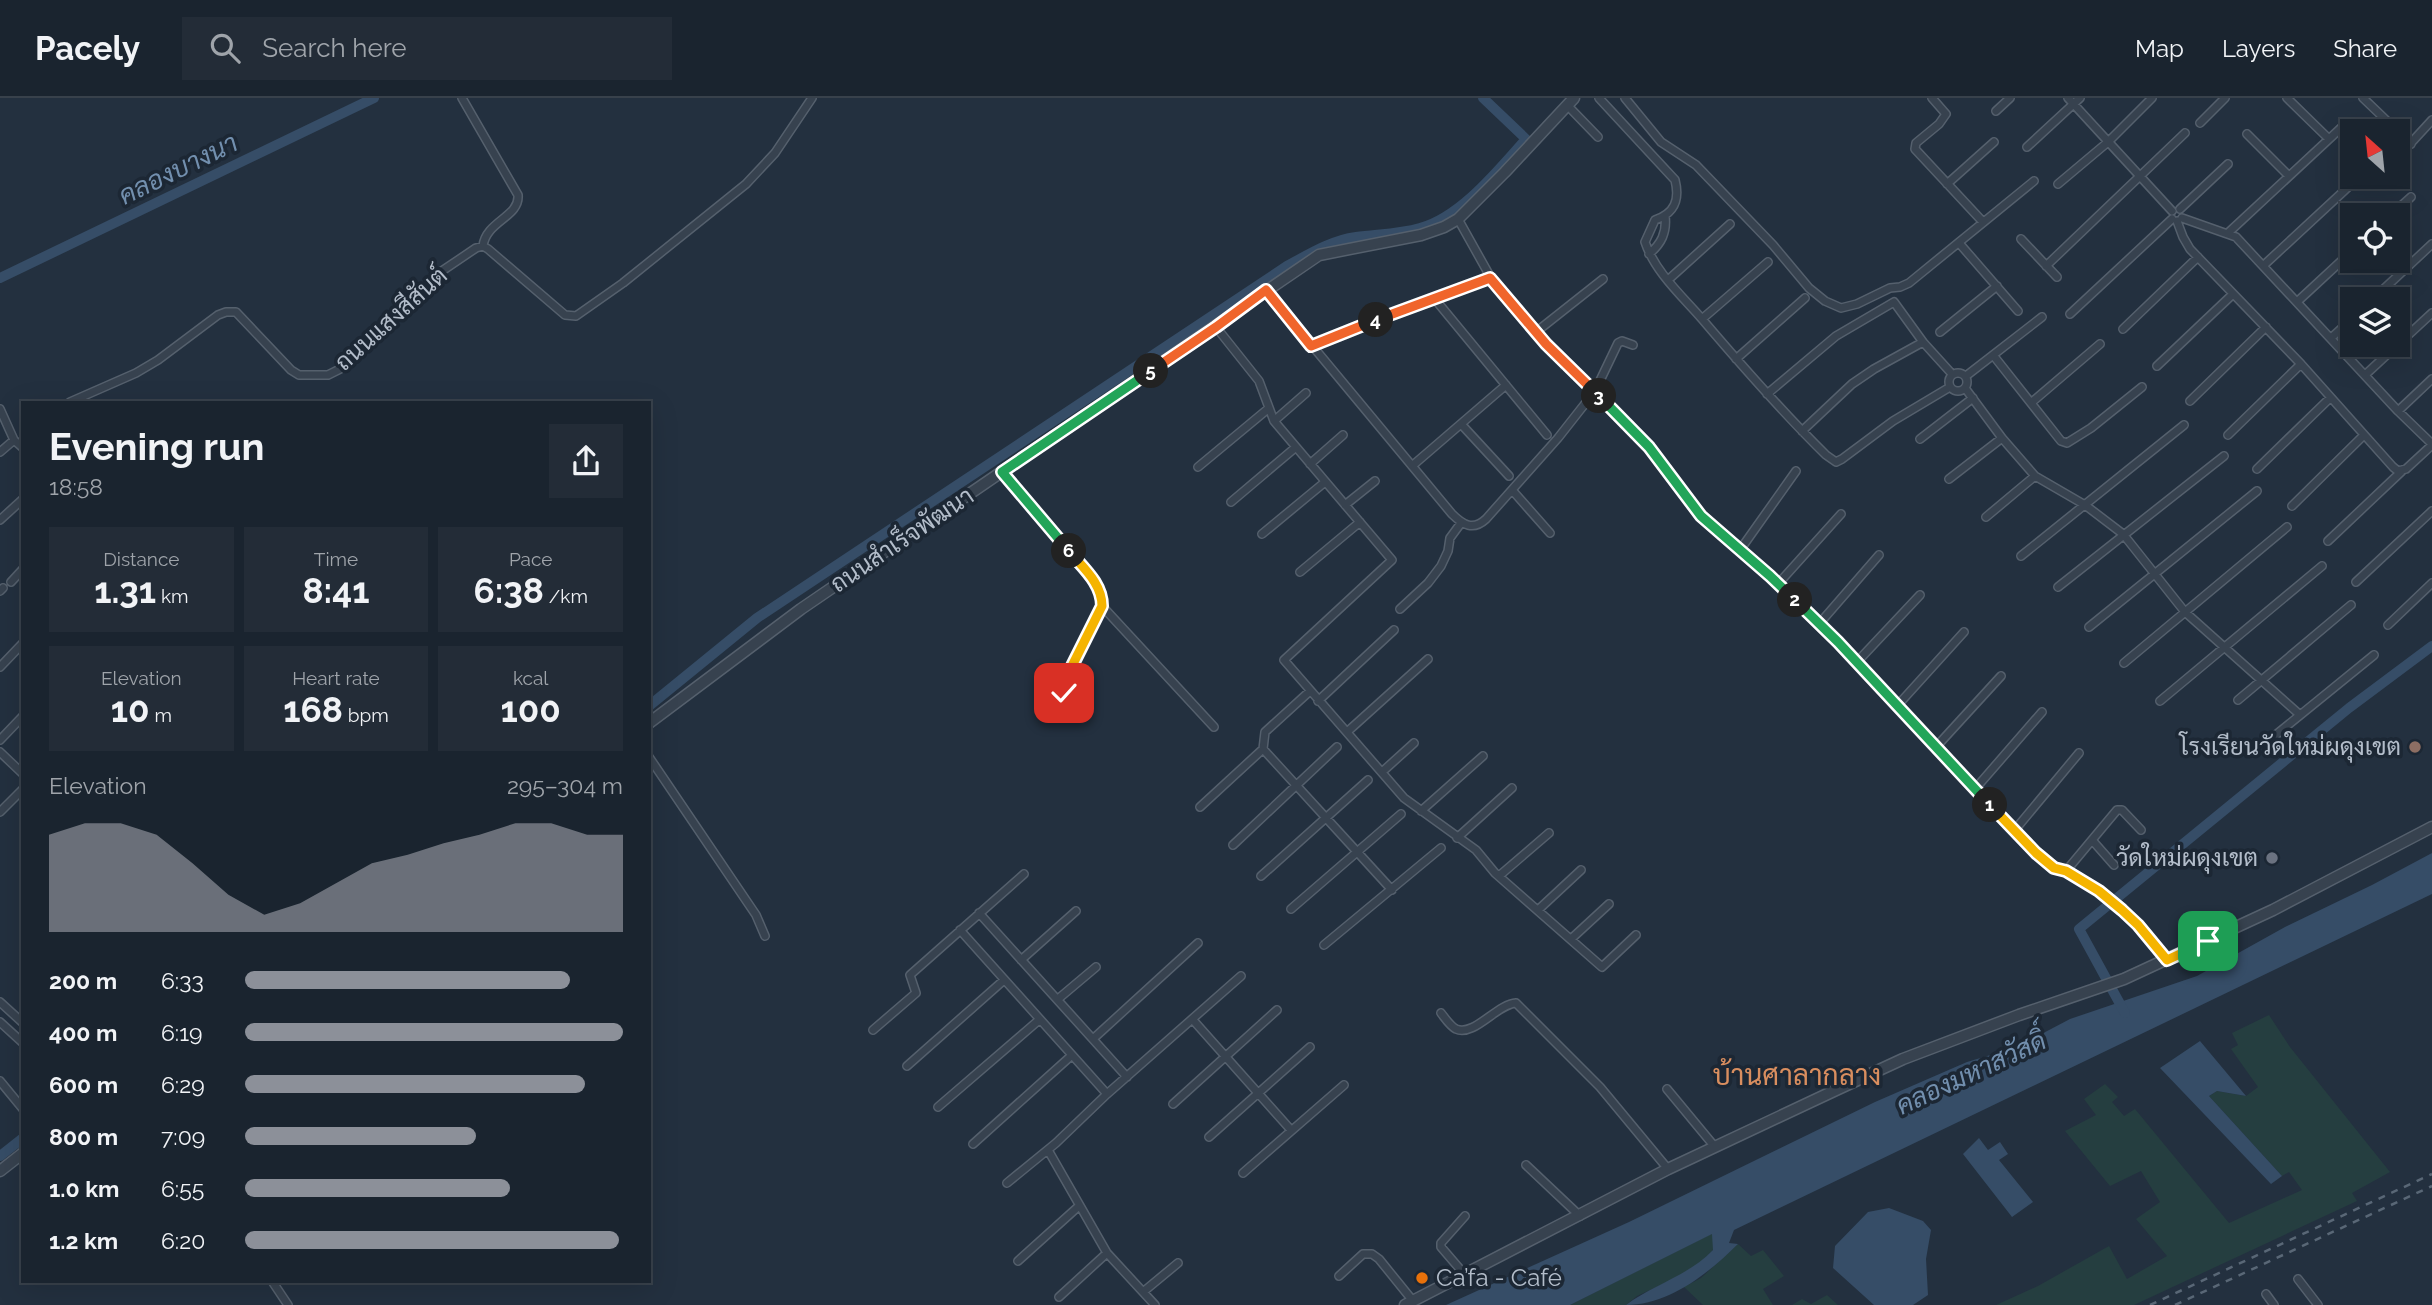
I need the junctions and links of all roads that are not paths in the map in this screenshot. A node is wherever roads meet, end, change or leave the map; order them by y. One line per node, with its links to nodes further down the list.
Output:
1 (462, 98): 43 (street)
2 (812, 98): 43 (street)
3 (1599, 98): 35 (street)
4 (1625, 98): 41 (street)
5 (1932, 98): 29 (street)
6 (2010, 98): 13 (street)
7 (2152, 98): 22 (street)
8 (2225, 98): 15 (street)
9 (2287, 98): 20 (street)
10 (2363, 98): 23 (street)
11 (2074, 100): 22 (street); 24 (street)
12 (1570, 102): 19 (street); 36 (street, ถนนสำเร็จพัฒนา)
13 (1996, 111)
14 (2432, 120): 23 (street)
15 (2200, 123)
16 (2340, 129): 20 (street)
17 (2185, 134): 27 (street)
18 (2247, 134): 26 (street)
19 (1598, 137)
20 (2329, 139): 26 (street)
21 (1994, 142): 29 (street)
22 (2108, 142): 27 (street); 30 (street)
23 (2411, 144)
24 (2027, 148)
25 (2228, 164): 34 (street)
26 (2288, 176): 39 (street)
27 (2140, 177): 34 (street); 49 (street)
28 (2034, 181): 37 (street)
29 (1948, 184): 37 (street)
30 (2059, 184)
31 (2347, 189): 48 (street)
32 (2411, 197): 33 (street)
33 (2404, 203)
34 (2177, 215): 39 (street); 45 (street); 63 (street)
35 (1665, 216): 44 (street); 44 (street)
36 (1458, 219): 51 (street); 56 (street, ถนนสำเร็จพัฒนา)
37 (1983, 222): 41 (street)
38 (1730, 224): 53 (street)
39 (2228, 233): 48 (street)
40 (2021, 239): 49 (street)
41 (1959, 243): 54 (street)
42 (2432, 244): 55 (street)
43 (483, 246): 94 (street, ถนนแสงสีสันต์)
44 (1649, 254): 53 (street)
45 (2198, 257): 57 (street); 68 (street)
46 (1768, 262): 65 (street)
47 (2340, 262): 60 (street)
48 (2264, 265): 60 (street)
49 (2046, 266): 50 (street)
50 (2057, 277)
51 (1490, 278): 58 (street); 70 (street)
52 (1603, 279): 70 (street)
53 (1668, 280): 65 (street)
54 (1997, 286): 61 (street); 71 (street)
55 (2386, 287)
56 (1266, 290): 66 (street, ถนนสำเร็จพัฒนา); 76 (street)
57 (2233, 294): 67 (street); 80 (street)
58 (1434, 298): 76 (street); 85 (street)
59 (1805, 298): 78 (street)
60 (2298, 301): 72 (street)
61 (2018, 311)
62 (2432, 313): 82 (street)
63 (2070, 314)
64 (2042, 317): 77 (street)
65 (1702, 319): 78 (street)
66 (1216, 327): 97 (street); 122 (street, ถนนสำเร็จพัฒนา)
67 (2266, 327): 79 (street); 95 (street)
68 (2123, 330)
69 (2340, 330): 72 (street)
70 (1536, 332): 89 (street)
71 (1940, 332)
72 (2331, 338): 82 (street)
73 (1923, 342): 81 (street); 91 (street); 103 (street)
74 (2101, 344): 96 (street)
75 (1633, 345): 89 (street)
76 (1311, 346): 117 (street)
77 (1993, 355): 83 (street); 96 (street)
78 (1736, 359): 91 (street)
79 (2301, 364): 93 (street); 106 (street)
80 (2157, 366)
81 (1952, 374): 83 (street); 86 (street)
82 (2365, 375): 99 (street)
83 (1966, 376): 88 (street)
84 (2432, 379): 99 (street)
85 (1506, 385): 101 (street); 105 (street)
86 (1950, 387): 88 (street); 103 (street)
87 (2142, 387): 96 (street)
88 (1965, 388): 92 (street)
89 (1595, 391): 128 (street); 146 (street)
90 (1306, 393): 100 (street)
91 (1767, 394): 103 (street)
92 (1973, 398): 108 (street); 109 (street)
93 (2330, 398): 107 (street); 119 (street)
94 (72, 401)
95 (2190, 401)
96 (2032, 402)
97 (1269, 408): 100 (street); 118 (street)
98 (0, 409): 110 (street)
99 (2398, 411): 111 (street)
100 (1274, 421): 113 (street)
101 (1461, 424): 117 (street); 123 (street)
102 (2184, 425): 133 (street)
103 (1802, 431)
104 (1343, 435): 116 (street)
105 (1547, 435)
106 (2228, 435)
107 (2364, 435): 121 (street); 134 (street)
108 (2003, 438): 124 (street); 125 (street)
109 (1920, 439)
110 (14, 440): 112 (street); 114 (street)
111 (2432, 444): 121 (street)
112 (21, 447)
113 (1296, 447): 116 (street); 131 (street)
114 (0, 452)
115 (2224, 456): 144 (street)
116 (1310, 464): 127 (street)
117 (1412, 466): 140 (street)
118 (1198, 467)
119 (2257, 470)
120 (1796, 471): 146 (street)
121 (2402, 471): 145 (street)
122 (1002, 472): 160 (street); 186 (street, ถนนสำเร็จพัฒนา)
123 (1508, 476)
124 (2035, 476): 133 (street); 137 (street)
125 (1949, 479)
126 (1375, 481): 132 (street)
127 (1325, 482): 132 (street); 143 (street)
128 (1512, 491): 140 (street); 142 (street)
129 (2257, 491): 152 (street)
130 (21, 501): 138 (street)
131 (1231, 502)
132 (1345, 505): 139 (street)
133 (2085, 505): 144 (street); 148 (street)
134 (2292, 506)
135 (2432, 511): 154 (street)
136 (1841, 514): 155 (street)
137 (1986, 516)
138 (0, 520)
139 (1360, 522): 151 (street); 177 (street)
140 (1461, 523): 161 (street)
141 (2287, 527): 162 (street)
142 (1550, 533)
143 (1262, 534)
144 (2123, 534): 152 (street); 157 (street)
145 (2328, 541)
146 (1741, 550): 155 (street)
147 (1879, 555): 163 (street)
148 (2021, 556)
149 (2322, 566): 169 (street)
150 (21, 571): 153 (street)
151 (1300, 572)
152 (2156, 575): 162 (street); 165 (street)
153 (11, 582)
154 (2356, 582)
155 (1778, 583): 163 (street)
156 (2432, 583): 164 (street)
157 (2058, 587)
158 (1920, 595): 172 (street)
159 (2351, 605): 176 (street)
160 (1102, 606): 178 (street); 187 (street)
161 (1400, 609)
162 (2185, 612): 169 (street); 173 (street)
163 (1819, 624): 172 (street)
164 (2388, 625)
165 (2089, 628)
166 (1394, 630): 180 (street)
167 (1964, 632): 182 (street)
168 (21, 645): 174 (street)
169 (2224, 647): 176 (street); 181 (street)
170 (2374, 655): 184 (street)
171 (1428, 659): 188 (street)
172 (1856, 663): 182 (street)
173 (2124, 663)
174 (0, 667)
175 (2001, 676): 193 (street)
176 (2261, 681): 179 (street); 184 (street)
177 (1310, 691): 180 (street); 194 (street)
178 (1064, 693)
179 (2238, 700)
180 (1318, 701): 188 (street)
181 (2160, 701)
182 (1897, 706): 193 (street)
183 (2042, 712): 204 (street)
184 (2299, 715): 189 (street)
185 (21, 718): 190 (street)
186 (651, 721)
187 (1214, 727)
188 (1347, 732): 200 (street)
189 (2272, 738)
190 (0, 740)
191 (1414, 743): 200 (street)
192 (1338, 747): 202 (street)
193 (1936, 747): 204 (street)
194 (1263, 749): 202 (street); 206 (street)
195 (0, 752): 199 (street)
196 (2079, 753): 213 (street)
197 (1483, 756): 207 (street)
198 (651, 760): 233 (street)
199 (21, 772)
200 (1382, 772): 207 (street)
201 (1368, 780): 210 (street)
202 (1295, 785): 210 (street); 217 (street)
203 (1512, 788): 215 (street)
204 (1975, 789): 213 (street)
205 (21, 791): 208 (street)
206 (1200, 807)
207 (1421, 811): 215 (street)
208 (0, 812)
209 (1401, 814): 219 (street)
210 (1325, 817): 219 (street); 224 (street)
211 (2432, 827): 239 (street)
212 (2141, 830): 216 (street)
213 (2014, 831): 222 (street)
214 (1549, 832): 225 (street)
215 (1457, 838): 225 (street)
216 (2092, 840): 220 (street); 222 (street)
217 (1233, 845)
218 (1441, 848): 226 (street)
219 (1356, 851): 226 (street); 228 (street)
220 (2114, 865)
221 (1581, 870): 229 (street)
222 (2066, 871): 239 (street)
223 (1024, 874): 231 (street)
224 (1261, 876)
225 (1499, 876): 229 (street)
226 (1392, 890): 237 (street)
227 (1609, 904): 235 (street)
228 (1290, 909)
229 (1538, 910): 235 (street)
230 (1076, 911): 238 (street)
231 (979, 913): 232 (street); 238 (street)
232 (960, 930): 242 (street); 251 (street)
233 (765, 936)
234 (1636, 936): 235 (street)
235 (1571, 939)
236 (1198, 943): 252 (street)
237 (1324, 945)
238 (1021, 960): 243 (street)
239 (2167, 960): 270 (street)
240 (1096, 967): 243 (street)
241 (1241, 976): 248 (street)
242 (1004, 980): 247 (street); 257 (street)
243 (1058, 999): 252 (street)
244 (0, 1002): 249 (street)
245 (1277, 1010): 256 (street)
246 (1441, 1013): 274 (street)
247 (1039, 1020): 255 (street); 266 (street)
248 (1193, 1020): 256 (street); 258 (street)
249 (21, 1021)
250 (0, 1022): 253 (street)
251 (873, 1030)
252 (1094, 1038): 258 (street)
253 (21, 1041)
254 (1310, 1047): 262 (street)
255 (1071, 1056): 263 (street); 269 (street)
256 (1225, 1056): 262 (street); 264 (street)
257 (907, 1066)
258 (1127, 1077): 263 (street)
259 (0, 1081): 265 (street)
260 (1344, 1084): 267 (street)
261 (1667, 1089): 270 (street)
262 (1258, 1093): 267 (street); 268 (street)
263 (1107, 1094): 271 (street)
264 (1173, 1104)
265 (21, 1107)
266 (938, 1107)
267 (1291, 1130): 276 (street)
268 (1209, 1137)
269 (973, 1144)
270 (1715, 1147): 274 (street)
271 (1048, 1150): 277 (street); 278 (street)
272 (21, 1155): 275 (street)
273 (1526, 1165): 280 (street)
274 (1668, 1169): 280 (street)
275 (0, 1171)
276 (1243, 1173)
277 (1007, 1183)
278 (1079, 1206): 281 (street); 282 (street)
279 (1465, 1216): 284 (street)
280 (1580, 1216): 284 (street)
281 (1107, 1253): 288 (street); 290 (street)
282 (1018, 1261)
283 (1178, 1263): 288 (street)
284 (1465, 1275): 291 (street)
285 (1339, 1276): 291 (street)
286 (2298, 1279): 295 (street)
287 (273, 1283): 292 (street)
288 (1143, 1292): 293 (street)
289 (2266, 1294): 294 (street)
290 (1059, 1297)
291 (1409, 1303)
292 (288, 1305)
293 (1155, 1305)
294 (2274, 1305)
295 (2318, 1305)

